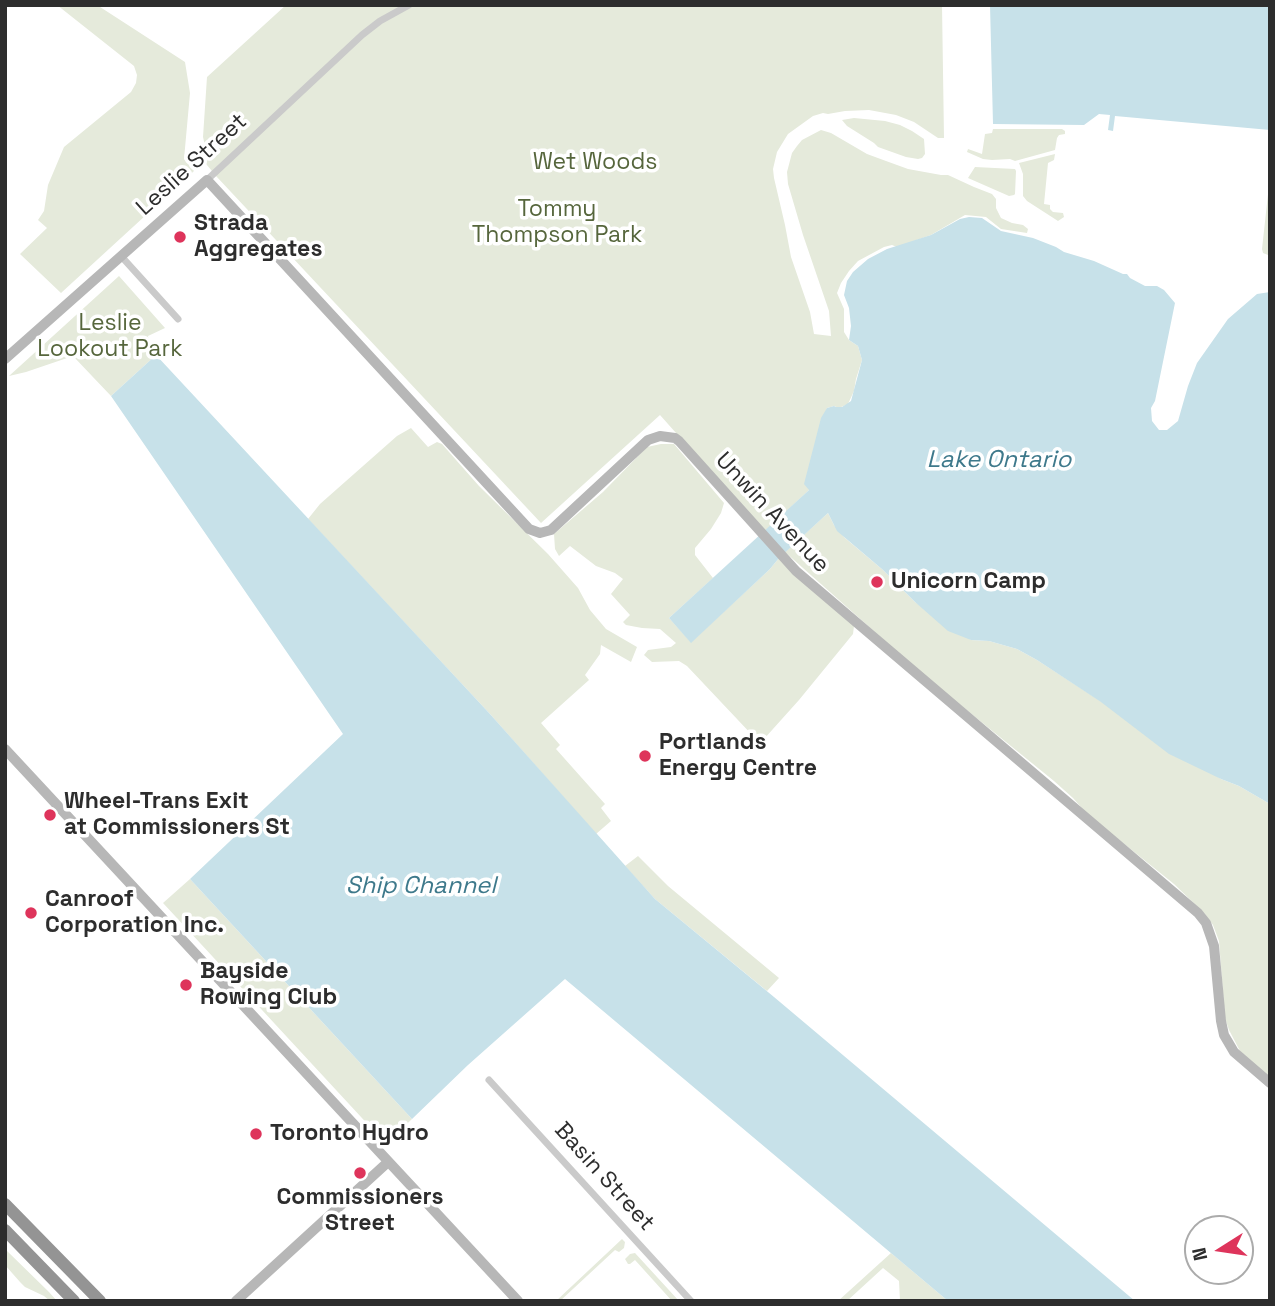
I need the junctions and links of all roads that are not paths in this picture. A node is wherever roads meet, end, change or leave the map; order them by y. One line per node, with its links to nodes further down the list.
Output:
1 (409, 5): 2 (street, Leslie Street)
2 (207, 180): 3 (street, Leslie Street); 8 (street, Unwin Avenue)
3 (121, 256): 4 (street); 5 (street, Leslie Street)
4 (178, 319)
5 (5, 359)
6 (5, 749): 9 (street)
7 (489, 1080): 16 (street, Basin Street)
8 (1270, 1083)
9 (388, 1162): 14 (street); 15 (street)
10 (5, 1205): 13 (highway)
11 (5, 1230): 12 (highway)
12 (74, 1301)
13 (100, 1301)
14 (236, 1301)
15 (518, 1301)
16 (691, 1301)

